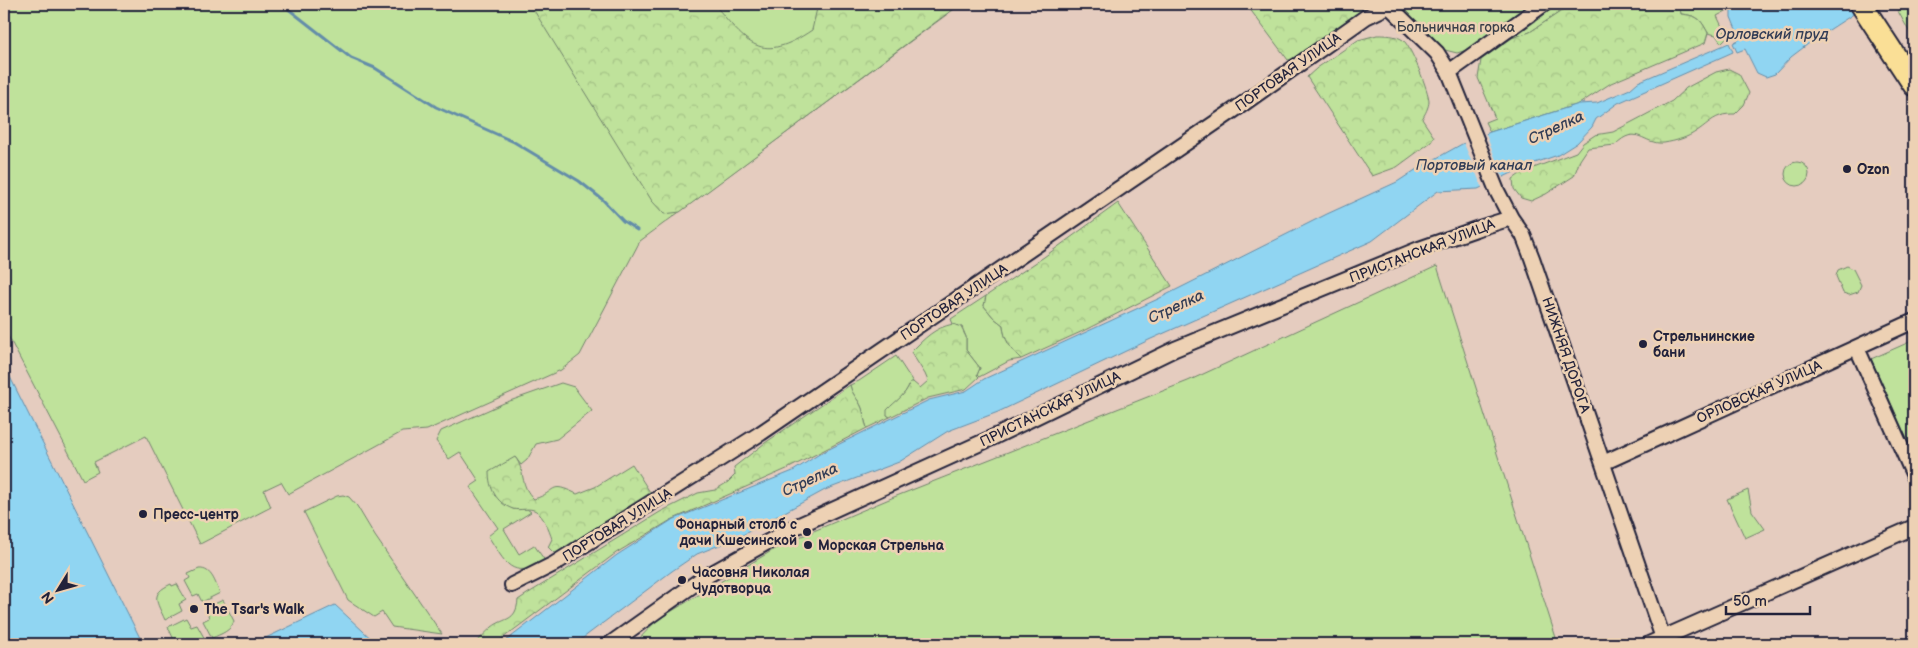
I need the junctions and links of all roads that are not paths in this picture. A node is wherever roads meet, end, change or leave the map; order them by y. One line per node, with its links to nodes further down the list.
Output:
1 (1544, 4): 5 (street)
2 (1388, 5): 5 (street, НИЖНЯЯ ДОРОГА); 13 (street, ПОРТОВАЯ УЛИЦА)
3 (1871, 8): 4 (main road); 6 (main road)
4 (1914, 64)
5 (1449, 72): 7 (street, НИЖНЯЯ ДОРОГА)
6 (1914, 85)
7 (1511, 218): 10 (street, НИЖНЯЯ ДОРОГА); 15 (street, ПРИСТАНСКАЯ УЛИЦА)
8 (1914, 322): 9 (street, ОРЛОВСКАЯ УЛИЦА)
9 (1857, 348): 10 (street, ОРЛОВСКАЯ УЛИЦА); 11 (street)
10 (1603, 463): 14 (street, НИЖНЯЯ ДОРОГА)
11 (1914, 476)
12 (1914, 526): 14 (street)
13 (512, 586)
14 (1664, 641): 16 (street)
15 (610, 644)
16 (1649, 644)

